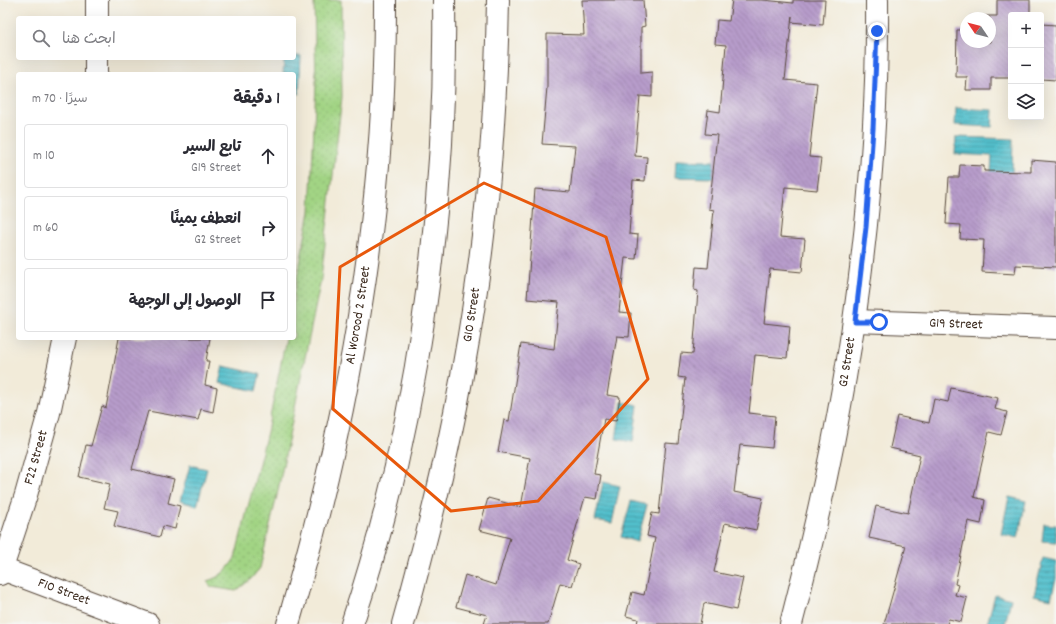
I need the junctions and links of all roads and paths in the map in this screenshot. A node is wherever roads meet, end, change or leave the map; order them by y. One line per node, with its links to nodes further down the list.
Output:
1 (97, 0): 6 (street)
2 (385, 0): 13 (street, Al Worood 2 Street)
3 (444, 0): 16 (street)
4 (498, 0): 17 (street, G10 Street)
5 (877, 0): 9 (street, G2 Street)
6 (97, 16)
7 (96, 60): 8 (street)
8 (96, 72)
9 (855, 322): 10 (street, G19 Street); 18 (street, G2 Street)
10 (1056, 328)
11 (65, 340): 12 (street, F22 Street)
12 (1, 572): 14 (street, F10 Street)
13 (289, 619): 15 (street)
14 (148, 624)
15 (270, 624)
16 (352, 624)
17 (403, 624)
18 (791, 624)

